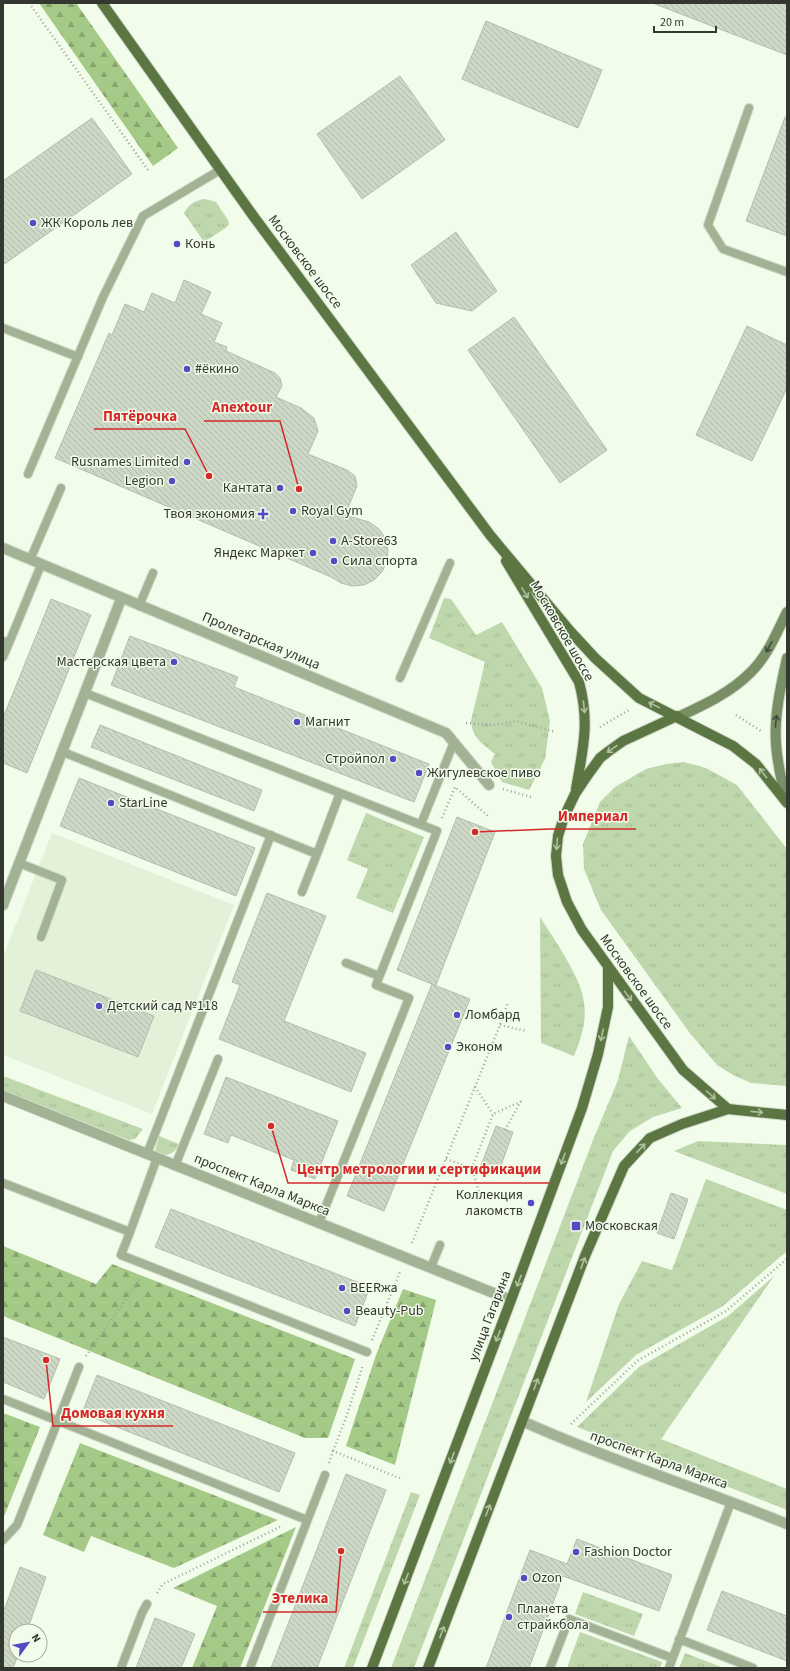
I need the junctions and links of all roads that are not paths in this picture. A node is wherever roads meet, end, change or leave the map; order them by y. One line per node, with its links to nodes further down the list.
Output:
1 (102, 3): 3 (main road, Московское шоссе)
2 (749, 108): 4 (lane)
3 (220, 170): 6 (lane); 9 (main road, Московское шоссе)
4 (787, 272)
5 (3, 328): 6 (lane)
6 (78, 357): 7 (lane)
7 (28, 474)
8 (61, 488): 11 (lane)
9 (490, 535): 23 (main road, Московское шоссе, one-way to 9); 28 (main road, Московское шоссе, one-way to 28)
10 (3, 548): 11 (street, Пролетарская улица)
11 (30, 560): 13 (street, Пролетарская улица)
12 (450, 563): 21 (lane)
13 (41, 565): 15 (street, Пролетарская улица); 18 (lane)
14 (153, 573): 16 (lane)
15 (121, 599): 16 (street, Пролетарская улица); 22 (street)
16 (139, 606): 24 (street, Пролетарская улица)
17 (787, 612): 23 (main road, one-way to 23)
18 (6, 642): 19 (lane)
19 (3, 657)
20 (787, 658): 29 (main road, one-way to 20)
21 (400, 678)
22 (85, 692): 25 (street); 27 (lane)
23 (678, 717): 28 (main road, Московское шоссе, one-way to 28); 29 (main road, Московское шоссе, one-way to 23)
24 (454, 742): 26 (street, Пролетарская улица); 30 (lane)
25 (63, 752): 31 (lane); 33 (street)
26 (489, 785)
27 (340, 793): 30 (lane); 32 (lane)
28 (575, 794): 38 (main road, Московское шоссе, one-way to 38)
29 (786, 802)
30 (421, 824): 39 (lane)
31 (271, 835): 32 (lane); 44 (lane)
32 (317, 854): 34 (lane)
33 (19, 863): 35 (street); 36 (lane)
34 (302, 892)
35 (3, 905)
36 (41, 937)
37 (346, 963): 39 (lane)
38 (608, 968): 42 (main road, Московское шоссе, one-way to 42); 52 (main road, улица Гагарина, one-way to 52)
39 (379, 976): 48 (lane)
40 (218, 1059): 46 (lane)
41 (3, 1096): 44 (street, проспект Карла Маркса)
42 (728, 1109): 43 (main road, one-way to 43); 57 (main road, one-way to 42)
43 (787, 1115)
44 (147, 1154): 45 (street, проспект Карла Маркса)
45 (156, 1158): 46 (street, проспект Карла Маркса); 49 (lane)
46 (175, 1166): 48 (street, проспект Карла Маркса)
47 (3, 1183): 49 (lane)
48 (319, 1223): 51 (street, проспект Карла Маркса)
49 (130, 1232): 53 (lane)
50 (440, 1245): 51 (lane)
51 (431, 1267): 52 (street, проспект Карла Маркса)
52 (512, 1300): 68 (main road, улица Гагарина, one-way to 68)
53 (367, 1352)
54 (79, 1367): 56 (lane)
55 (3, 1399): 56 (lane)
56 (57, 1421): 60 (lane); 62 (lane)
57 (522, 1421): 59 (street, проспект Карла Маркса); 69 (main road, one-way to 57)
58 (325, 1475): 60 (lane)
59 (731, 1502): 61 (street, проспект Карла Маркса); 64 (lane)
60 (307, 1520): 67 (lane)
61 (787, 1524)
62 (3, 1540)
63 (147, 1604): 66 (lane)
64 (680, 1639): 65 (lane); 72 (lane)
65 (672, 1658): 70 (lane); 71 (lane)
66 (121, 1668)
67 (250, 1668)
68 (372, 1668)
69 (428, 1668)
70 (550, 1668)
71 (669, 1668)
72 (753, 1668)

